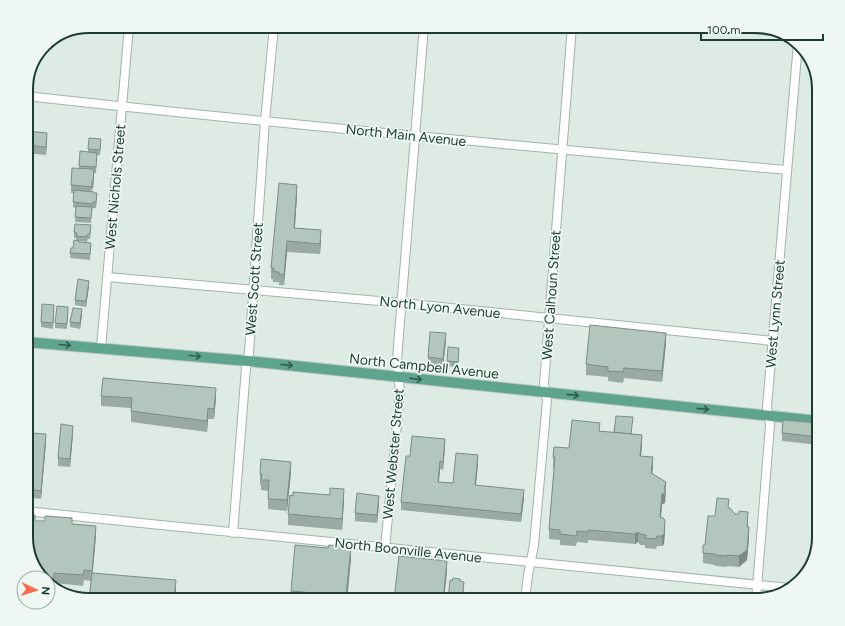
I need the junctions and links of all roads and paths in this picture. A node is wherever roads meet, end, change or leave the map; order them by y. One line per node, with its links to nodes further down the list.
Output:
1 (128, 33): 7 (street, West Nichols Street)
2 (273, 33): 8 (street, West Scott Street)
3 (423, 33): 9 (street, West Webster Street)
4 (571, 33): 10 (street, West Calhoun Street)
5 (797, 51): 11 (street, West Lynn Street)
6 (33, 97): 7 (street, North Main Avenue)
7 (122, 107): 8 (street, North Main Avenue); 12 (street, West Nichols Street)
8 (265, 121): 9 (street, North Main Avenue); 13 (street, West Scott Street)
9 (415, 135): 10 (street, North Main Avenue); 14 (street, West Webster Street)
10 (562, 150): 11 (street, North Main Avenue); 15 (street, West Calhoun Street)
11 (787, 170): 16 (street, West Lynn Street)
12 (107, 276): 13 (street, North Lyon Avenue); 18 (street, West Nichols Street)
13 (254, 290): 14 (street, North Lyon Avenue); 19 (street, West Scott Street)
14 (402, 303): 15 (street, North Lyon Avenue); 20 (street, West Webster Street)
15 (549, 318): 16 (street, North Lyon Avenue); 21 (street, West Calhoun Street)
16 (773, 341): 22 (street, West Lynn Street)
17 (33, 343): 18 (main road, North Campbell Avenue, one-way to 18)
18 (101, 348): 19 (main road, North Campbell Avenue, one-way to 19)
19 (248, 361): 20 (main road, North Campbell Avenue, one-way to 20); 25 (street, West Scott Street)
20 (399, 377): 21 (main road, North Campbell Avenue, one-way to 21); 26 (street, West Webster Street)
21 (546, 392): 22 (main road, North Campbell Avenue, one-way to 22); 27 (street, West Calhoun Street)
22 (768, 416): 23 (main road, North Campbell Avenue); 28 (street, West Lynn Street)
23 (812, 420)
24 (33, 512): 25 (street, North Boonville Avenue)
25 (233, 533): 26 (street, North Boonville Avenue)
26 (385, 548): 27 (street, North Boonville Avenue)
27 (530, 562): 28 (street, North Boonville Avenue); 30 (street, West Calhoun Street)
28 (757, 585): 29 (street, North Boonville Avenue); 31 (street, West Lynn Street)
29 (781, 587)
30 (526, 593)
31 (756, 593)

